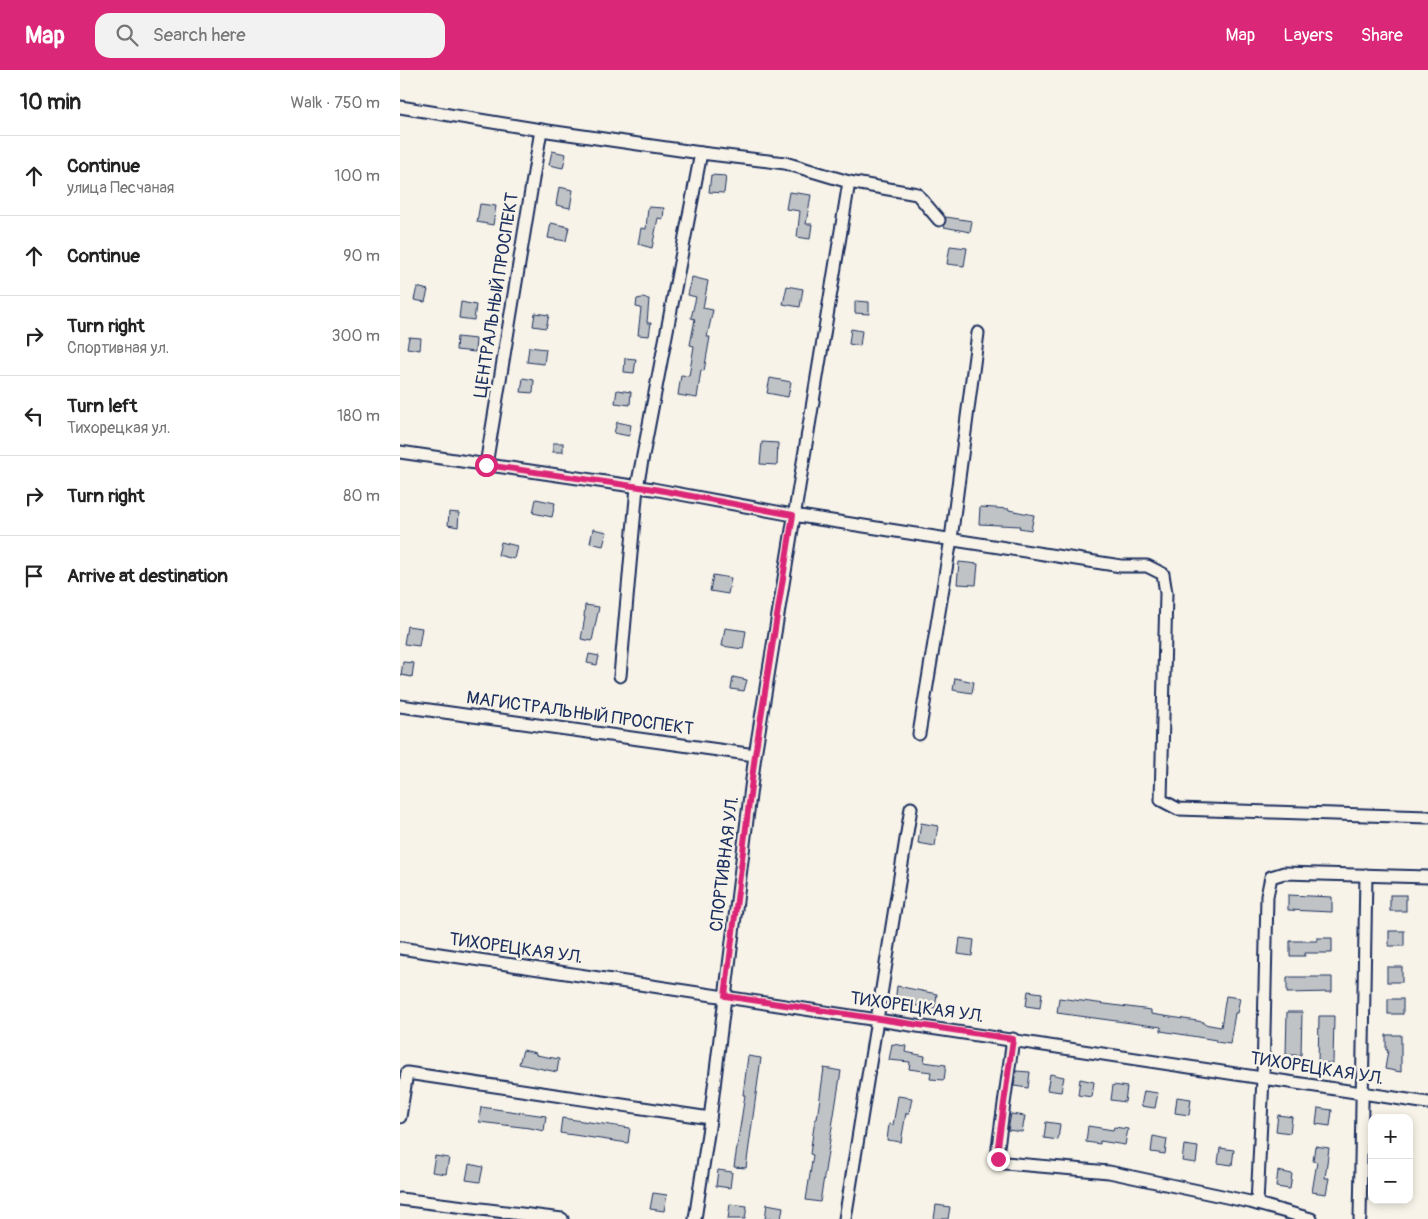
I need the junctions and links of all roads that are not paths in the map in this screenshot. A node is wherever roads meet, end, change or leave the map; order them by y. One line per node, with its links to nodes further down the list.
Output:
1 (400, 107): 2 (street)
2 (541, 130): 3 (street); 8 (street, ЦЕНТРАЛЬНЫЙ ПРОСПЕКТ)
3 (701, 153): 4 (street); 9 (street)
4 (849, 182): 5 (street); 10 (street, СПОРТИВНАЯ УЛ.)
5 (938, 220)
6 (978, 333): 11 (street)
7 (400, 452): 8 (street)
8 (486, 465): 9 (street)
9 (637, 487): 10 (street); 12 (street)
10 (793, 515): 11 (street); 15 (street, СПОРТИВНАЯ УЛ.)
11 (951, 539): 14 (street); 17 (street)
12 (620, 676)
13 (400, 706): 15 (street, МАГИСТРАЛЬНЫЙ ПРОСПЕКТ)
14 (919, 734)
15 (755, 755): 21 (street, СПОРТИВНАЯ УЛ.)
16 (911, 808): 22 (street)
17 (1428, 817)
18 (1366, 875): 19 (street); 24 (street); 25 (street)
19 (1428, 877)
20 (400, 948): 21 (street, ТИХОРЕЦКАЯ УЛ.)
21 (725, 996): 22 (street, ТИХОРЕЦКАЯ УЛ.); 28 (street, СПОРТИВНАЯ УЛ.)
22 (877, 1019): 23 (street, ТИХОРЕЦКАЯ УЛ.); 33 (street)
23 (1013, 1039): 24 (street, ТИХОРЕЦКАЯ УЛ.); 30 (street)
24 (1263, 1078): 25 (street, ТИХОРЕЦКАЯ УЛ.); 30 (street)
25 (1362, 1093): 26 (street, ТИХОРЕЦКАЯ УЛ.); 35 (street)
26 (1428, 1103)
27 (400, 1117): 28 (street)
28 (710, 1118): 32 (street, СПОРТИВНАЯ УЛ.)
29 (400, 1199): 31 (street)
30 (1257, 1204): 34 (street)
31 (562, 1219)
32 (695, 1219)
33 (845, 1219)
34 (1311, 1219)
35 (1360, 1219)

